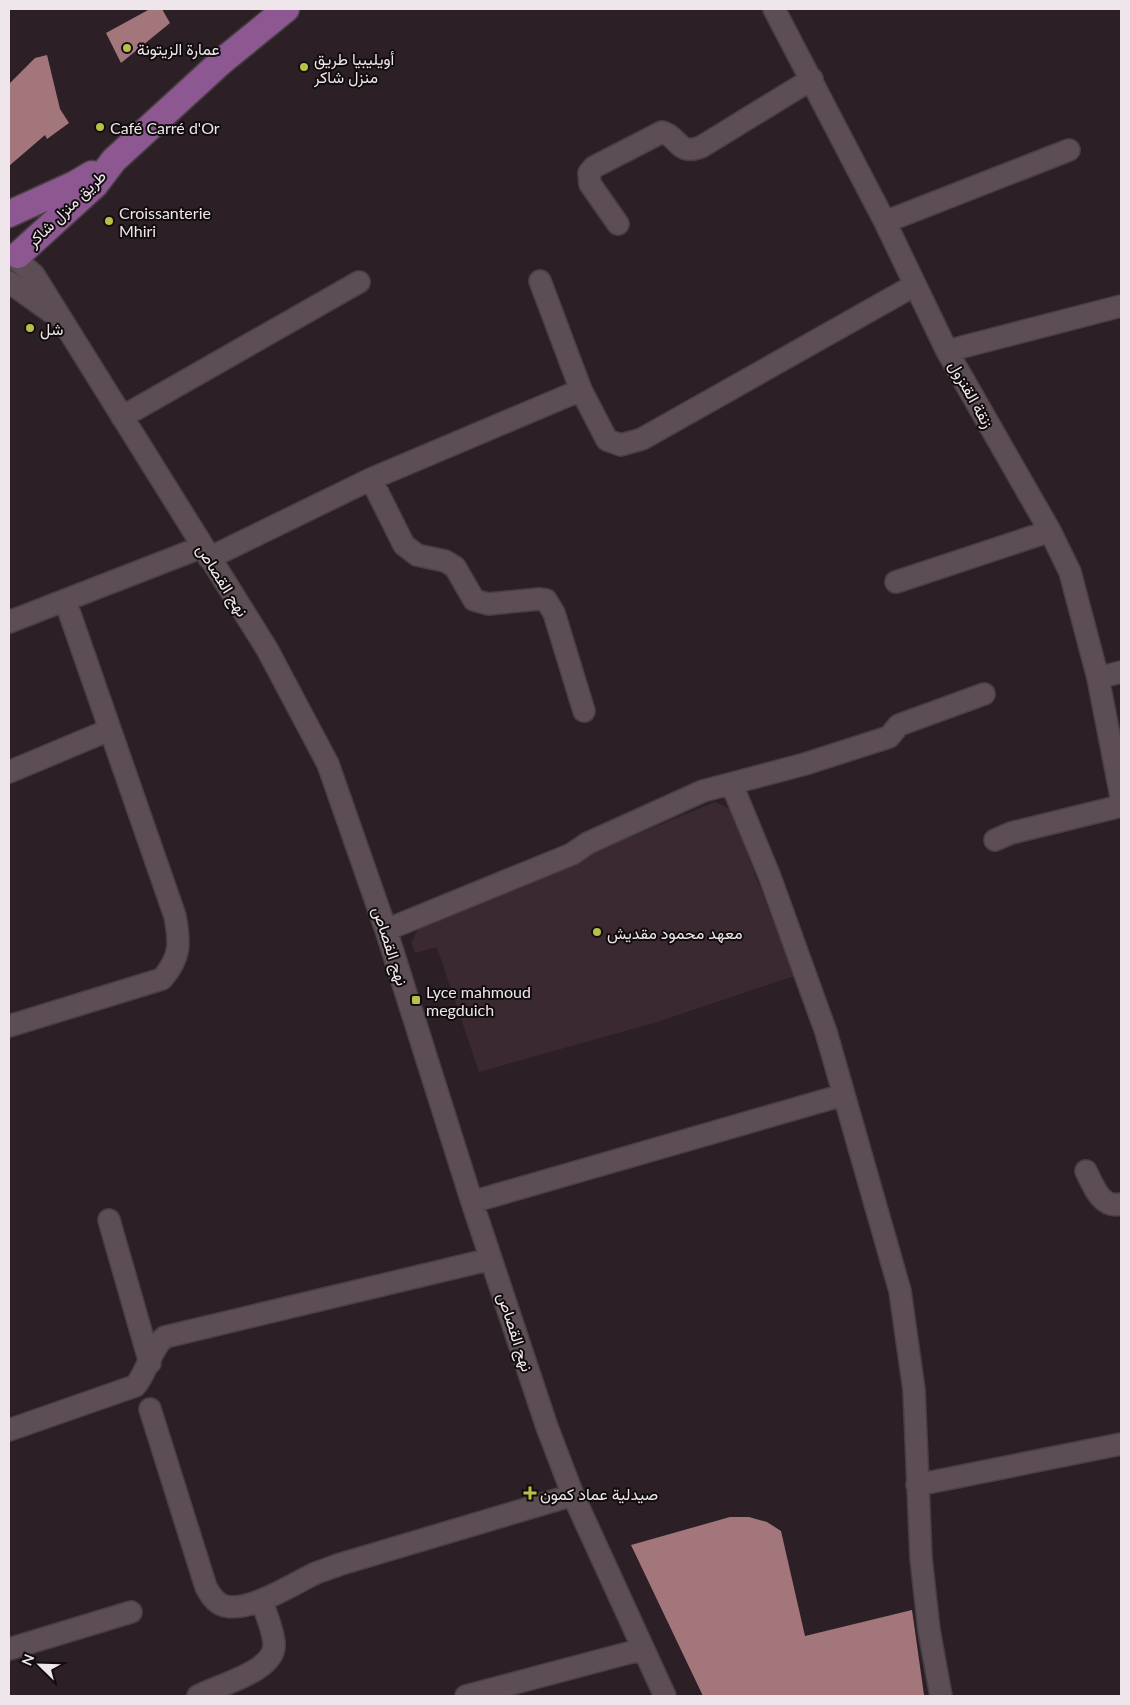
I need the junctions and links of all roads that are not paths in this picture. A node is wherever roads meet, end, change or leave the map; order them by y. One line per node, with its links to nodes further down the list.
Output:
1 (286, 9): 5 (main road, طريق منزل شاكر)
2 (774, 9): 3 (street, زنقة القنزول)
3 (812, 79): 7 (street, زنقة القنزول); 8 (street)
4 (1069, 150): 7 (street)
5 (114, 160): 6 (main road, طريق منزل شاكر); 10 (main road, طريق منزل شاكر)
6 (9, 214)
7 (885, 222): 13 (street, زنقة القنزول)
8 (618, 224)
9 (9, 226): 10 (main road)
10 (13, 267): 17 (street, نهج القصاص)
11 (540, 281): 16 (street)
12 (359, 282): 17 (street)
13 (915, 285): 15 (street, زنقة القنزول); 16 (street)
14 (1121, 306): 15 (street)
15 (947, 351): 19 (street, زنقة القنزول)
16 (581, 390): 18 (street)
17 (122, 417): 20 (street, نهج القصاص)
18 (371, 479): 20 (street); 27 (street)
19 (1050, 530): 21 (street); 25 (street, زنقة القنزول)
20 (206, 553): 22 (street); 34 (street, نهج القصاص)
21 (896, 582)
22 (65, 600): 23 (street); 28 (street)
23 (9, 622)
24 (1121, 672): 25 (street)
25 (1098, 678): 31 (street, زنقة القنزول)
26 (984, 694): 30 (street)
27 (584, 711)
28 (109, 730): 29 (street); 35 (street)
29 (9, 772)
30 (732, 785): 34 (street); 36 (street)
31 (1121, 796)
32 (1121, 806): 33 (street)
33 (995, 840)
34 (386, 930): 38 (street, نهج القصاص)
35 (9, 1026)
36 (843, 1095): 38 (street); 46 (street)
37 (1086, 1171): 39 (street)
38 (472, 1202): 41 (street, نهج القصاص)
39 (1121, 1204)
40 (109, 1220): 42 (street)
41 (491, 1259): 42 (street); 47 (street, نهج القصاص)
42 (150, 1363): 44 (street)
43 (150, 1408): 48 (street)
44 (9, 1430)
45 (1121, 1444): 46 (street)
46 (917, 1486): 55 (street)
47 (573, 1495): 48 (street); 50 (street, نهج القصاص)
48 (262, 1601): 52 (street)
49 (131, 1612): 51 (street)
50 (643, 1648): 53 (street); 54 (street, نهج القصاص)
51 (9, 1649)
52 (198, 1696)
53 (466, 1696)
54 (665, 1696)
55 (942, 1696)

